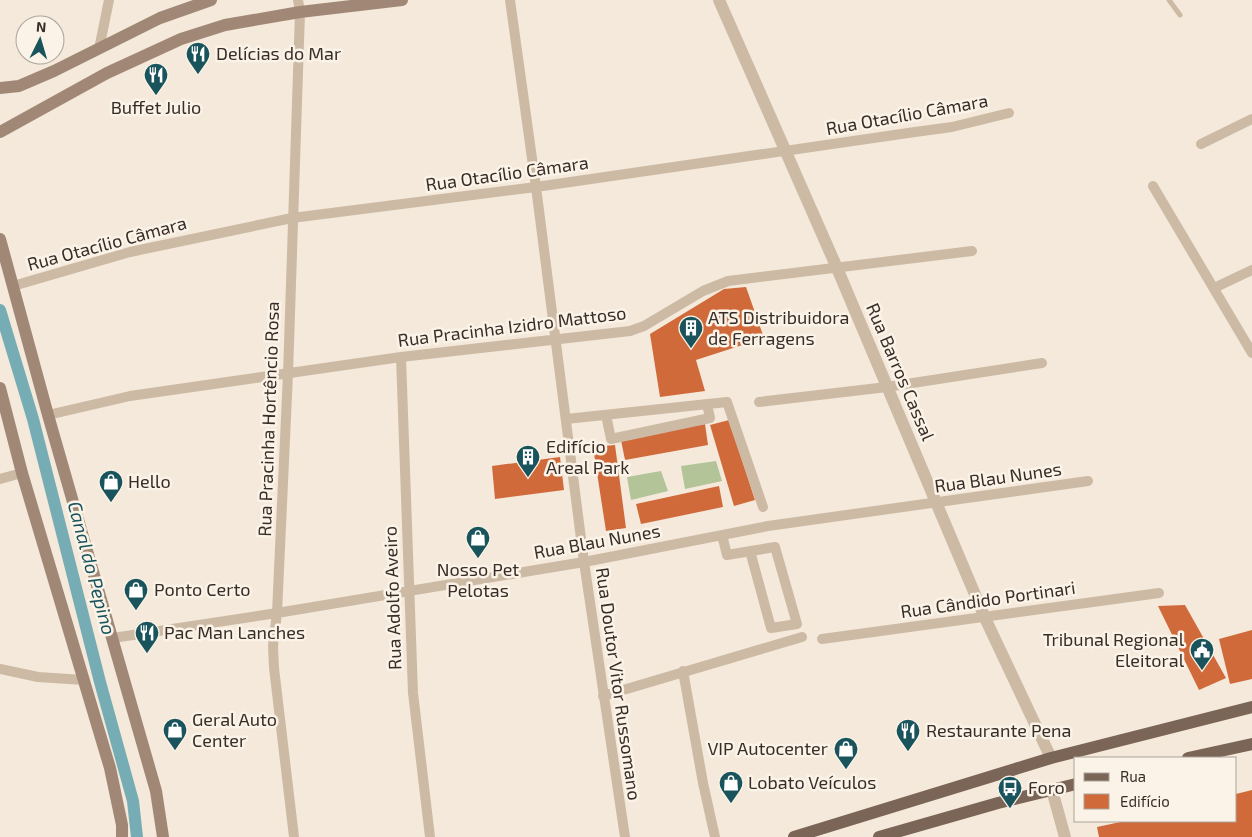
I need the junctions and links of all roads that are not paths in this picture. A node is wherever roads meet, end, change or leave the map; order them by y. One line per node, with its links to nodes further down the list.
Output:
1 (109, 0): 9 (street)
2 (211, 0): 9 (main road)
3 (402, 0): 7 (main road)
4 (510, 0): 17 (street, Rua Doutor Vitor Russomano)
5 (719, 0): 15 (street, Rua Barros Cassal)
6 (1168, 0): 8 (lane)
7 (299, 6): 13 (main road); 18 (street, Rua Pracinha Hortêncio Rosa)
8 (1180, 15)
9 (100, 49): 10 (main road)
10 (0, 88)
11 (1009, 113): 15 (street, Rua Otacílio Câmara)
12 (1252, 119): 14 (street)
13 (0, 132)
14 (1201, 144)
15 (785, 151): 17 (street, Rua Otacílio Câmara); 21 (street, Rua Barros Cassal)
16 (1153, 186): 24 (street)
17 (536, 188): 18 (street, Rua Otacílio Câmara); 25 (street, Rua Doutor Vitor Russomano)
18 (292, 218): 23 (street, Rua Otacílio Câmara); 29 (street, Rua Pracinha Hortêncio Rosa)
19 (0, 239): 23 (main road)
20 (972, 250): 21 (street, Rua Pracinha Izidro Mattoso)
21 (837, 268): 25 (street, Rua Pracinha Izidro Mattoso); 30 (street, Rua Barros Cassal)
22 (1252, 270): 24 (street)
23 (13, 286): 34 (main road)
24 (1214, 288): 26 (street)
25 (556, 340): 27 (street, Rua Pracinha Izidro Mattoso); 36 (street, Rua Doutor Vitor Russomano)
26 (1252, 353)
27 (401, 357): 29 (street, Rua Pracinha Izidro Mattoso); 45 (street, Rua Adolfo Aveiro)
28 (1042, 363): 30 (street)
29 (288, 374): 34 (street, Rua Pracinha Izidro Mattoso); 47 (street, Rua Pracinha Hortêncio Rosa)
30 (887, 387): 32 (street); 40 (street, Rua Barros Cassal)
31 (0, 388): 37 (main road)
32 (758, 402)
33 (707, 404): 35 (street); 35 (street); 41 (street)
34 (48, 415): 50 (main road)
35 (606, 415): 36 (street)
36 (566, 418): 44 (street, Rua Doutor Vitor Russomano)
37 (22, 473): 38 (street); 54 (main road)
38 (0, 479)
39 (1088, 481): 40 (street, Rua Blau Nunes)
40 (936, 502): 42 (street, Rua Blau Nunes); 48 (street, Rua Barros Cassal)
41 (763, 507)
42 (722, 535): 43 (street); 44 (street, Rua Blau Nunes)
43 (750, 551): 43 (street)
44 (584, 562): 45 (street, Rua Blau Nunes); 55 (street, Rua Doutor Vitor Russomano)
45 (408, 591): 47 (street, Rua Blau Nunes); 65 (street, Rua Adolfo Aveiro)
46 (1159, 593): 48 (street, Rua Cândido Portinari)
47 (277, 613): 50 (street, Rua Blau Nunes); 64 (street, Rua Pracinha Hortêncio Rosa)
48 (985, 618): 51 (street, Rua Cândido Portinari); 59 (street, Rua Barros Cassal)
49 (802, 637): 53 (street)
50 (113, 638): 63 (main road)
51 (822, 639)
52 (0, 670): 54 (street)
53 (683, 671): 55 (street); 67 (street)
54 (84, 680): 62 (main road)
55 (604, 696): 66 (street, Rua Doutor Vitor Russomano)
56 (1252, 707): 59 (main road)
57 (1252, 744): 58 (main road)
58 (1193, 757)
59 (1051, 758): 68 (main road)
60 (1074, 784): 61 (main road)
61 (1052, 790): 69 (main road); 70 (street)
62 (122, 837)
63 (163, 837)
64 (294, 837)
65 (430, 837)
66 (625, 837)
67 (715, 837)
68 (794, 837)
69 (879, 837)
70 (1065, 837)

